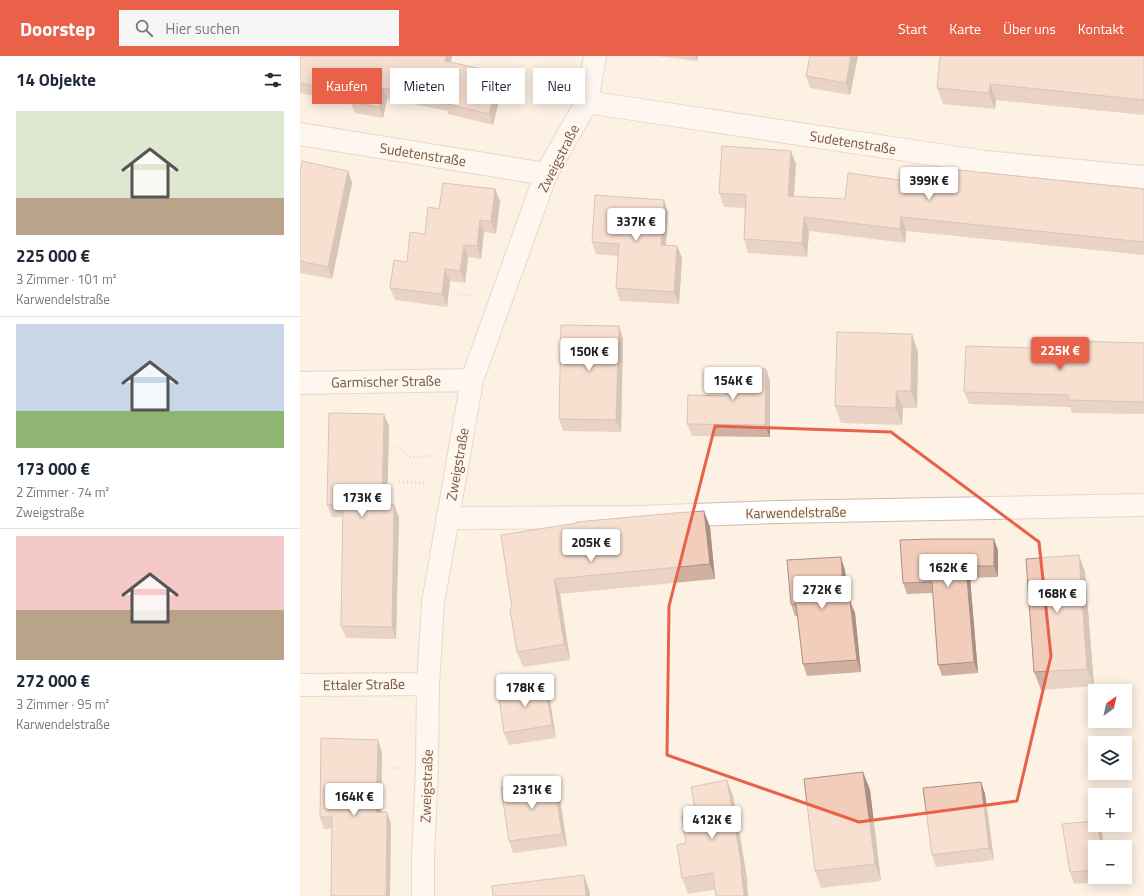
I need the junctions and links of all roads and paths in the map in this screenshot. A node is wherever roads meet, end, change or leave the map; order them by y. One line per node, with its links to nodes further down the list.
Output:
1 (595, 56): 2 (street, Zweigstraße)
2 (587, 102): 4 (street, Zweigstraße); 5 (street, Sudetenstraße)
3 (300, 134): 4 (street, Sudetenstraße)
4 (546, 174): 6 (street, Zweigstraße)
5 (1144, 177)
6 (472, 380): 7 (street, Garmischer Straße); 9 (street, Zweigstraße)
7 (300, 383)
8 (397, 447): 9 (path)
9 (459, 452): 11 (street, Zweigstraße)
10 (1144, 505): 11 (street, Karwendelstraße)
11 (447, 518): 12 (street, Zweigstraße)
12 (428, 684): 13 (street, Ettaler Straße); 14 (street, Zweigstraße)
13 (300, 685)
14 (424, 896)

